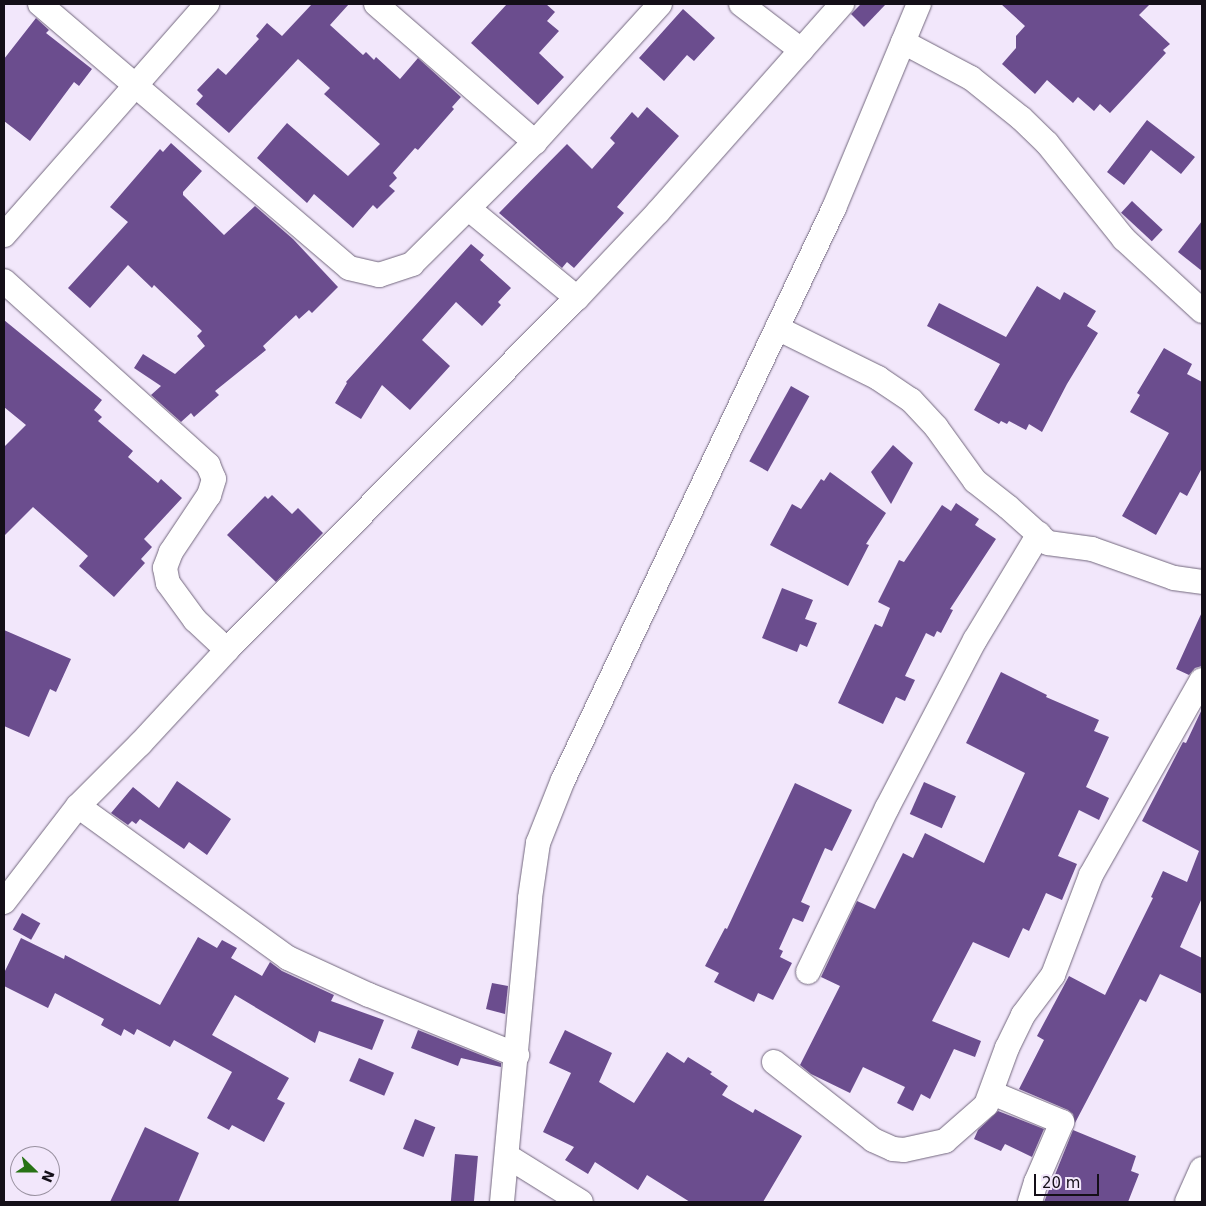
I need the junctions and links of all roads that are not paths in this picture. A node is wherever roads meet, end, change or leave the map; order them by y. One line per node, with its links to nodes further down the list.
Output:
1 (40, 4): 10 (street)
2 (207, 4): 10 (street)
3 (376, 4): 11 (street)
4 (660, 4): 11 (street)
5 (741, 4): 9 (street)
6 (842, 4): 9 (street)
7 (918, 4): 8 (street)
8 (903, 42): 16 (street); 17 (street)
9 (801, 50): 15 (street)
10 (134, 86): 12 (street); 13 (street)
11 (535, 142): 12 (street)
12 (469, 209): 15 (street)
13 (4, 235)
14 (4, 281): 20 (street)
15 (577, 298): 20 (street)
16 (1202, 311)
17 (777, 328): 18 (street); 25 (street)
18 (1039, 534): 19 (street); 24 (street)
19 (1202, 582)
20 (227, 650): 22 (street)
21 (1202, 680): 27 (street)
22 (78, 806): 23 (street); 25 (street)
23 (4, 902)
24 (808, 972)
25 (517, 1055): 28 (street)
26 (774, 1062): 27 (street)
27 (992, 1093): 32 (street)
28 (507, 1156): 30 (street); 31 (street)
29 (1202, 1169): 33 (street)
30 (502, 1202)
31 (581, 1202)
32 (1030, 1202)
33 (1187, 1202)

